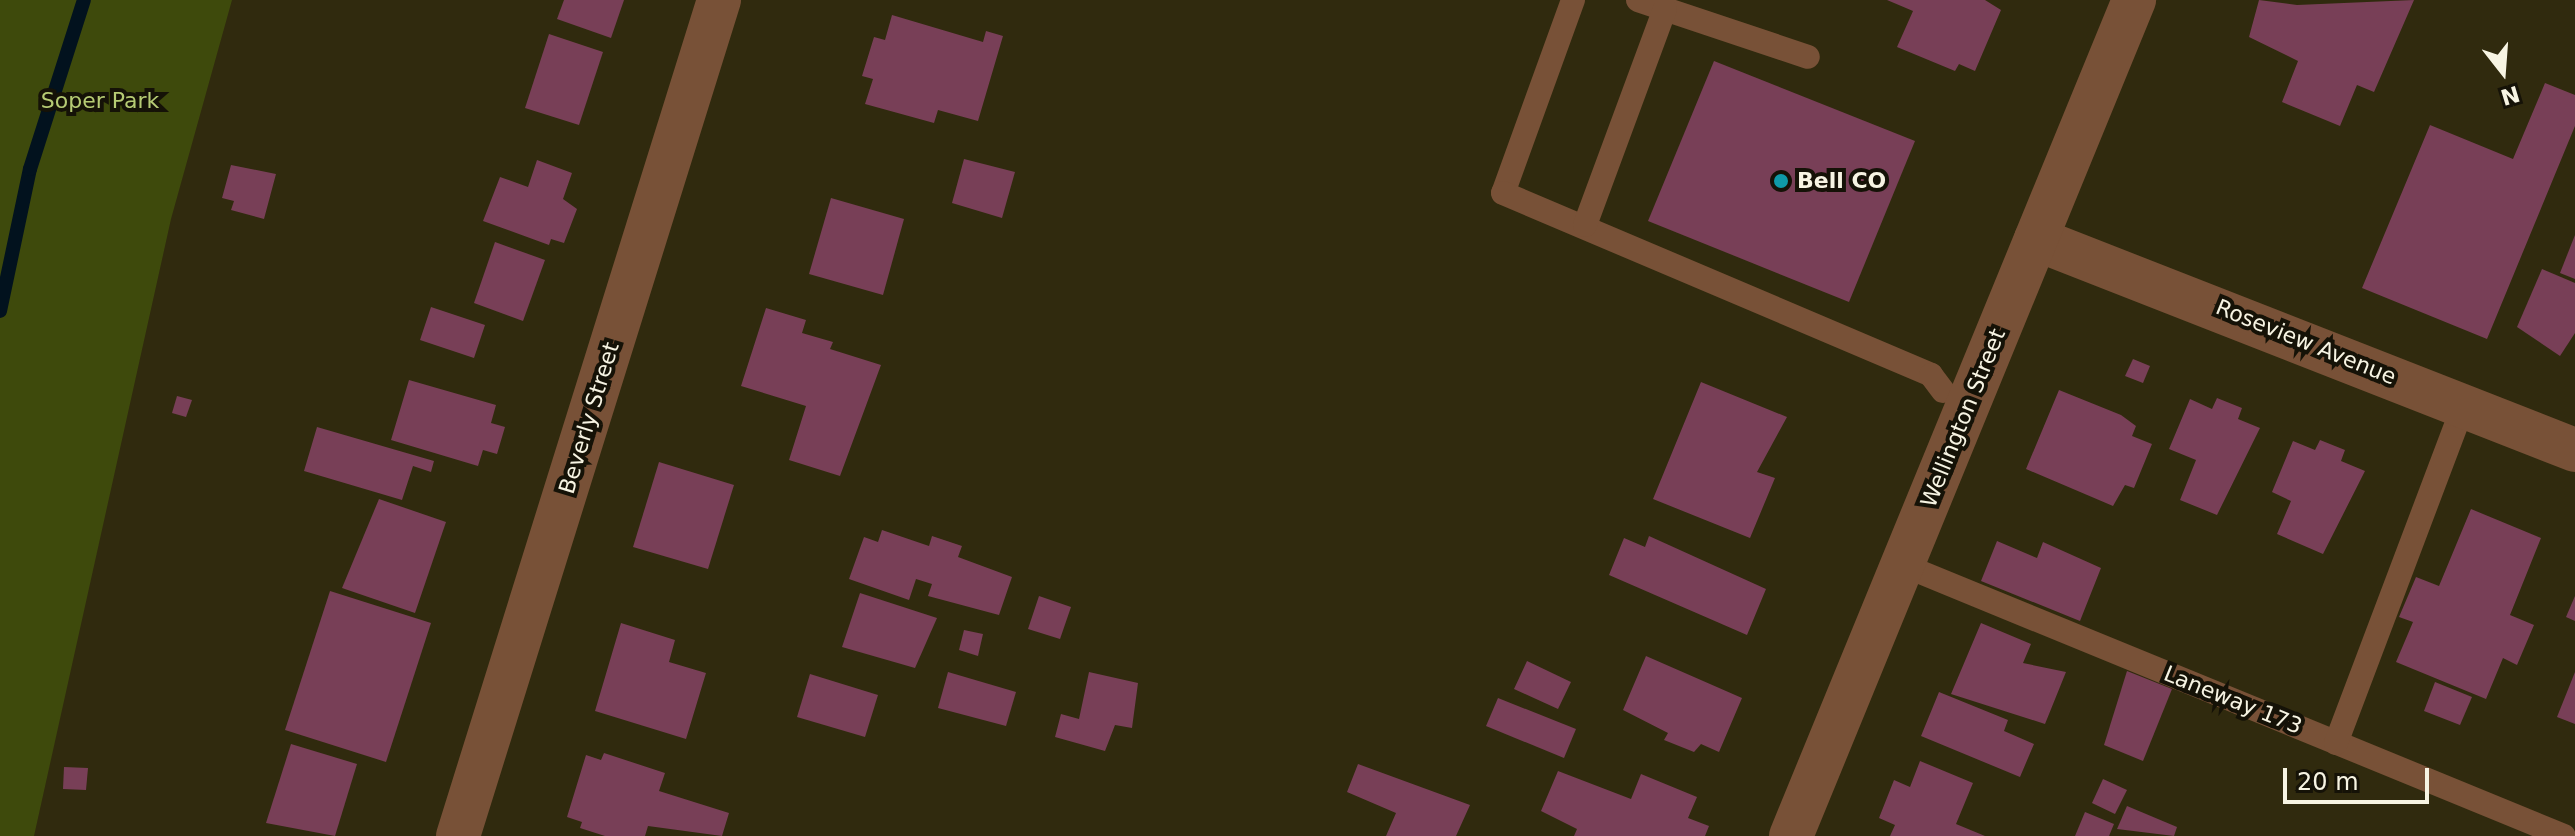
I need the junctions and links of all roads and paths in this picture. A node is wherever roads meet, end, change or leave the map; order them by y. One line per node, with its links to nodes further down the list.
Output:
1 (719, 0): 14 (street, Beverly Street)
2 (1573, 0): 7 (lane)
3 (1638, 0): 5 (lane)
4 (2134, 0): 8 (street, Wellington Street)
5 (1665, 9): 6 (lane); 7 (lane)
6 (1808, 57)
7 (1585, 225): 9 (lane)
8 (2036, 239): 10 (street, Roseview Avenue); 12 (street, Wellington Street)
9 (1943, 391)
10 (2464, 405): 11 (street, Roseview Avenue); 13 (lane)
11 (2575, 450)
12 (1903, 565): 13 (lane, Laneway 173); 15 (street, Wellington Street)
13 (2336, 743): 16 (lane, Laneway 173)
14 (458, 836)
15 (1791, 836)
16 (2564, 836)

